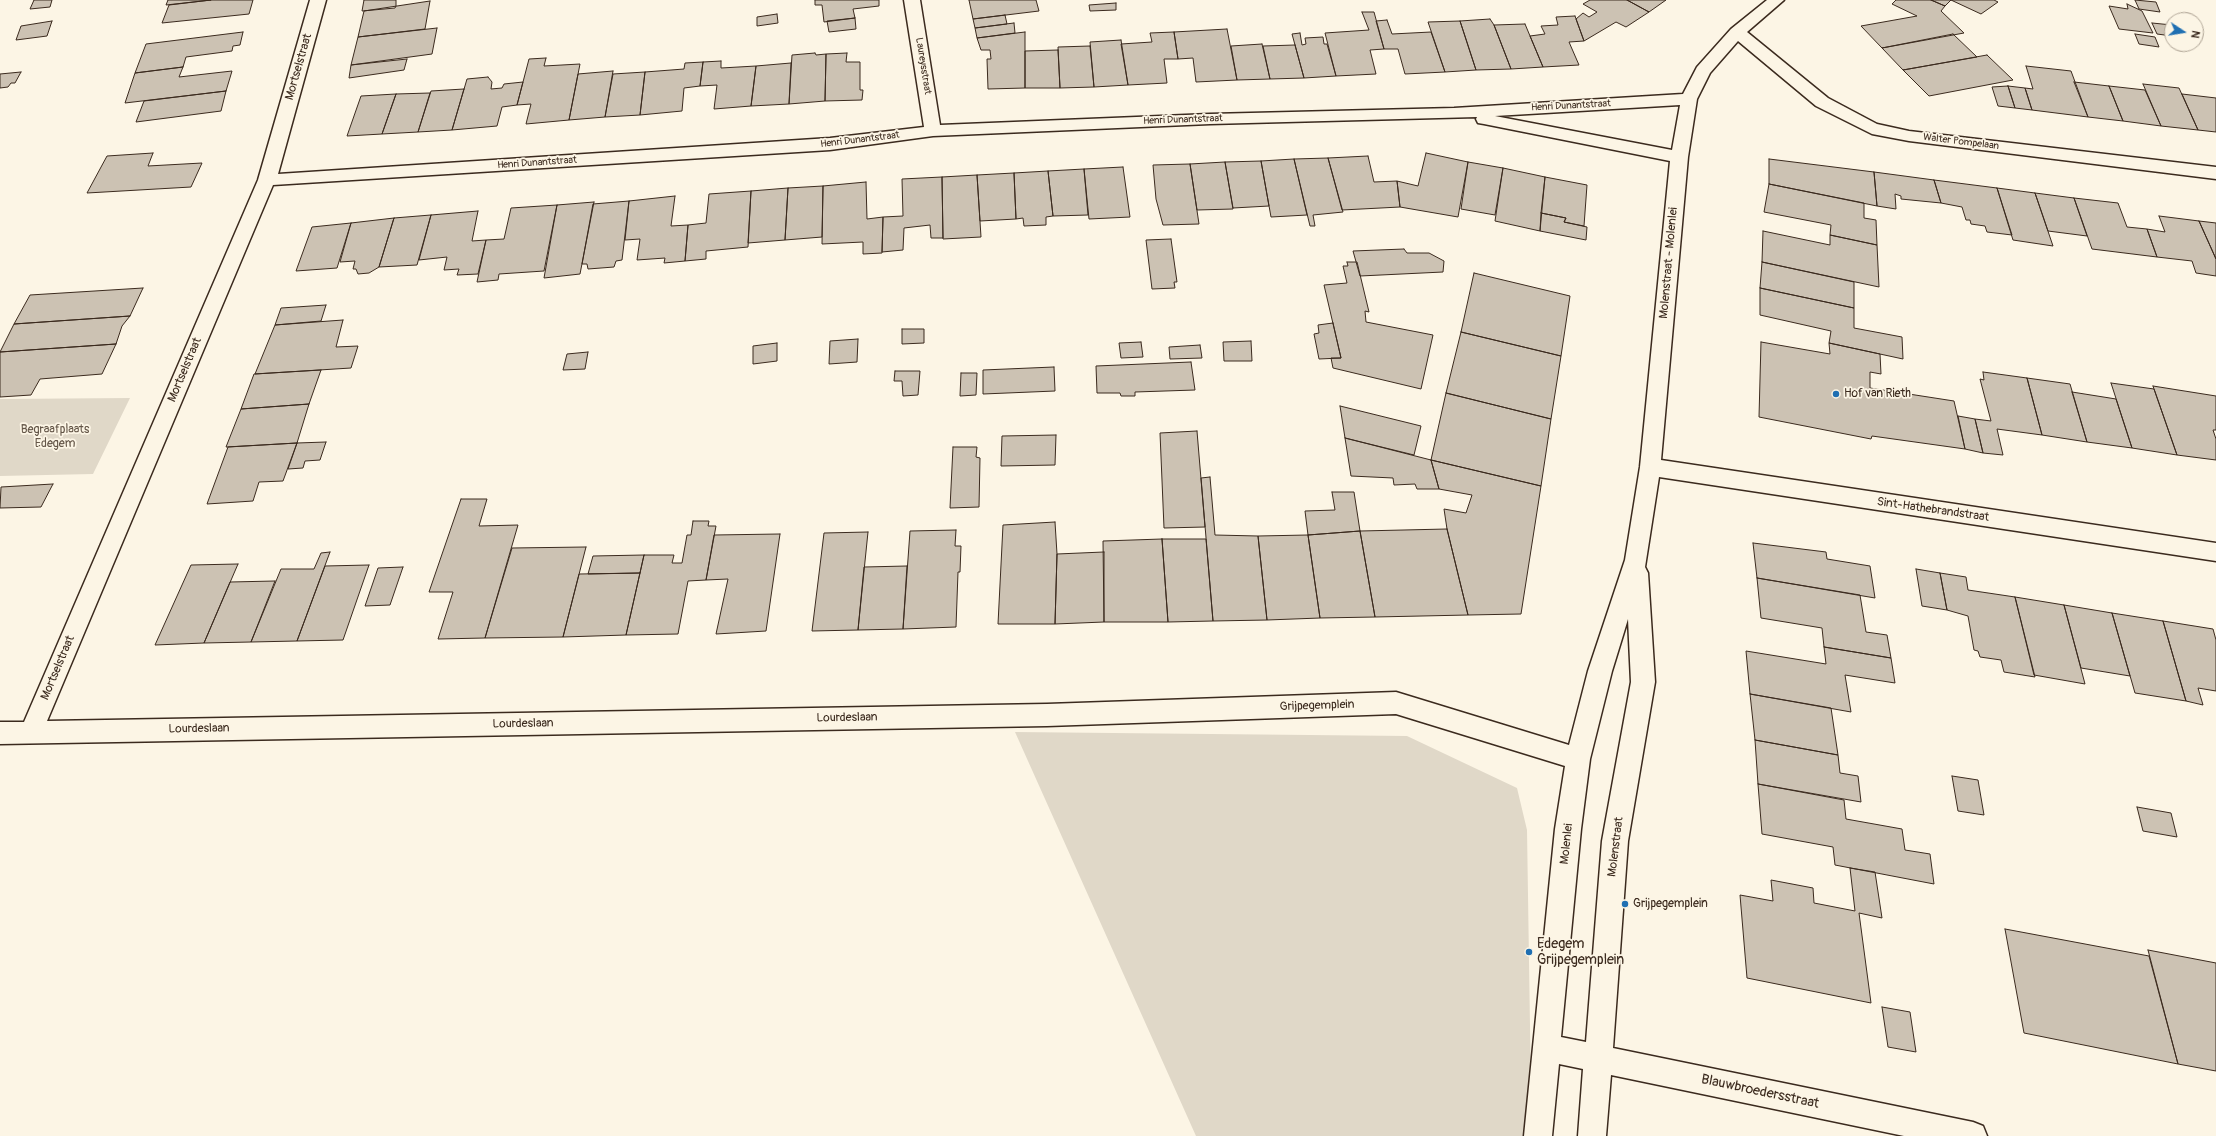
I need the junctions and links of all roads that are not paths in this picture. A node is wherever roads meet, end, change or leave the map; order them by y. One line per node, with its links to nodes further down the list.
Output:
1 (318, 0): 10 (street, Mortselstraat)
2 (912, 0): 7 (street, Laureysstraat)
3 (1776, 0): 4 (street, Molenstraat - Molenlei)
4 (1737, 32): 5 (street, Molenstraat - Molenlei); 9 (street, Walter Pompelaan)
5 (1689, 99): 6 (street, Henri Dunantstraat); 8 (street, Molenstraat - Molenlei)
6 (1454, 113): 7 (street, Henri Dunantstraat); 8 (street, Henri Dunantstraat)
7 (933, 131): 10 (street, Henri Dunantstraat)
8 (1679, 157): 11 (street, Molenstraat - Molenlei)
9 (2216, 173)
10 (267, 180): 15 (street, Mortselstraat)
11 (1650, 467): 12 (street, Sint-Hathebrandstraat); 13 (street, Molenstraat - Molenlei)
12 (2216, 552)
13 (1636, 560): 17 (street, Molenlei); 19 (street, Molenstraat)
14 (1047, 715): 15 (street, Lourdeslaan); 17 (street, Grijpegemplein)
15 (31, 732): 16 (street, Lourdeslaan)
16 (0, 733)
17 (1578, 759): 18 (street, Molenlei)
18 (1547, 1048): 19 (street, Blauwbroedersstraat); 20 (street, Molenlei)
19 (1598, 1059): 21 (street, Molenstraat); 22 (street, Blauwbroedersstraat)
20 (1538, 1136)
21 (1592, 1136)
22 (1973, 1136)

